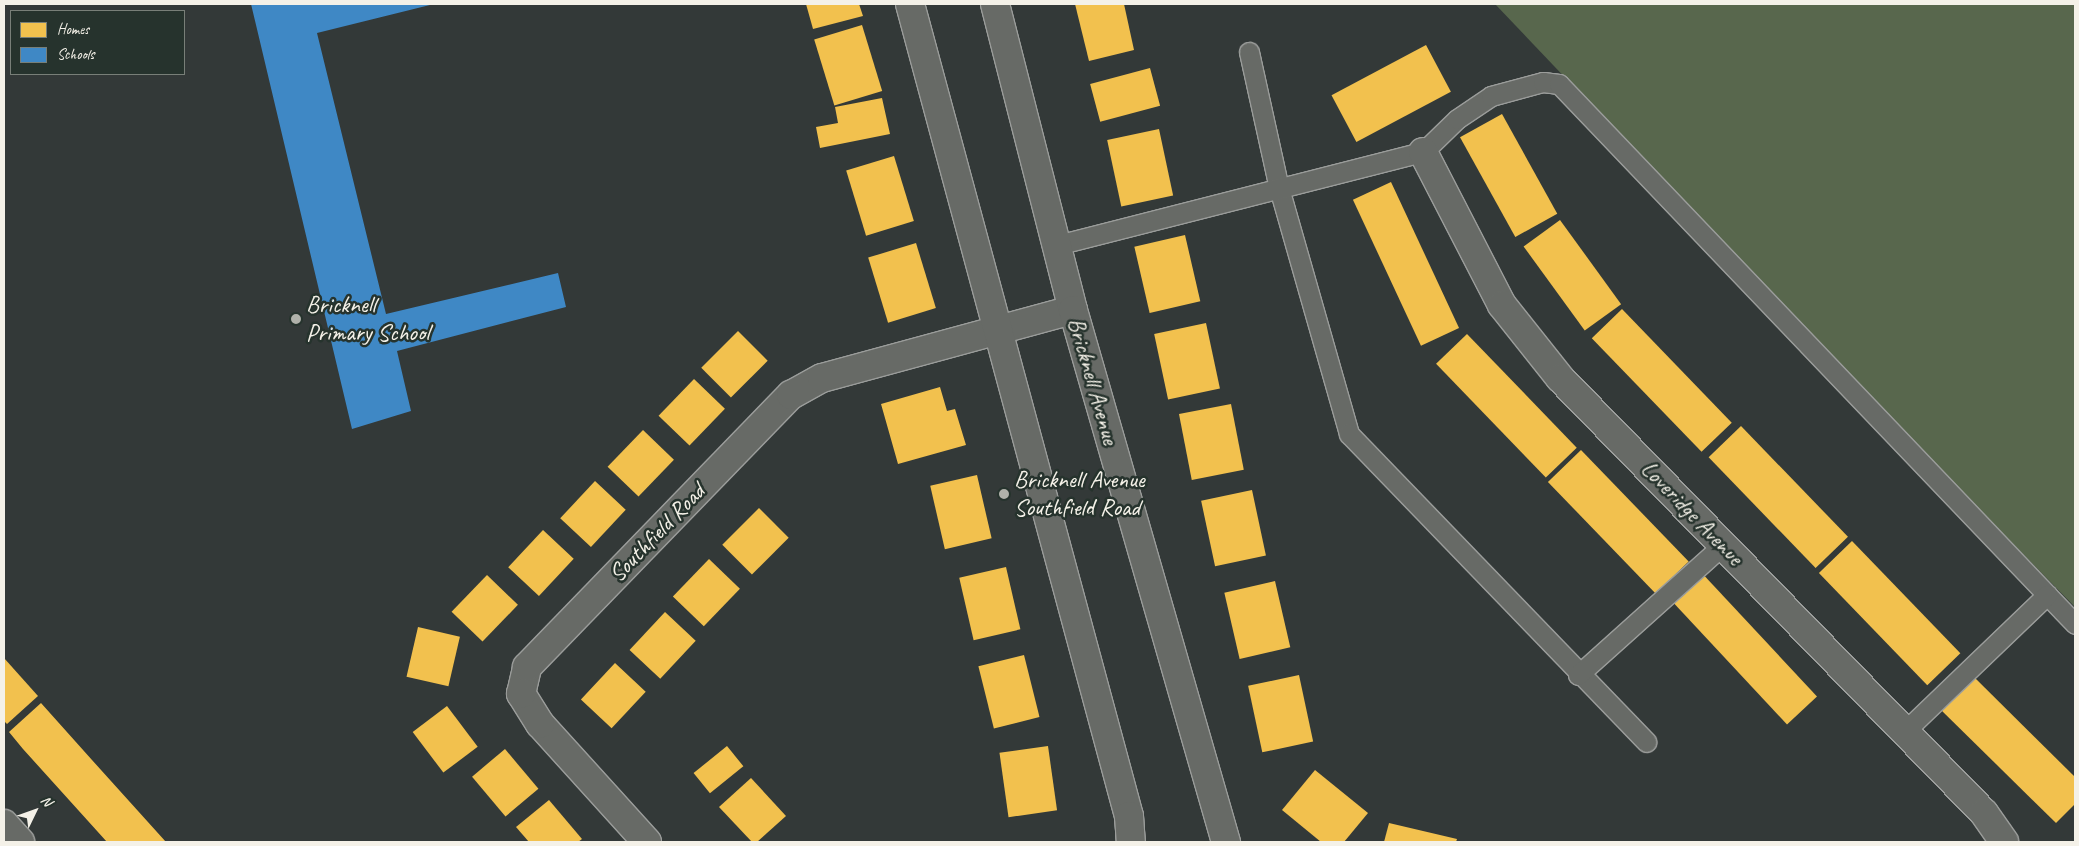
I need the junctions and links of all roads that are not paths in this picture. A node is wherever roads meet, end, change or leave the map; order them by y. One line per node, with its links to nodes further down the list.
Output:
1 (910, 4): 8 (street)
2 (995, 4): 6 (street, Bricknell Avenue)
3 (1249, 52): 5 (lane)
4 (1423, 152): 5 (lane); 9 (street, Loveridge Avenue); 10 (lane)
5 (1279, 188): 6 (lane); 12 (lane)
6 (1057, 245): 7 (street, Bricknell Avenue)
7 (1073, 310): 8 (street, Southfield Road); 19 (street, Bricknell Avenue)
8 (996, 330): 17 (street, Southfield Road); 18 (street)
9 (1723, 545): 12 (lane); 13 (street, Loveridge Avenue)
10 (2047, 595): 11 (lane); 13 (lane)
11 (2075, 624)
12 (1578, 674): 14 (lane)
13 (1905, 732): 20 (street, Loveridge Avenue)
14 (1646, 742)
15 (4, 824): 16 (street)
16 (20, 842)
17 (646, 842)
18 (1131, 842)
19 (1226, 842)
20 (2004, 842)

